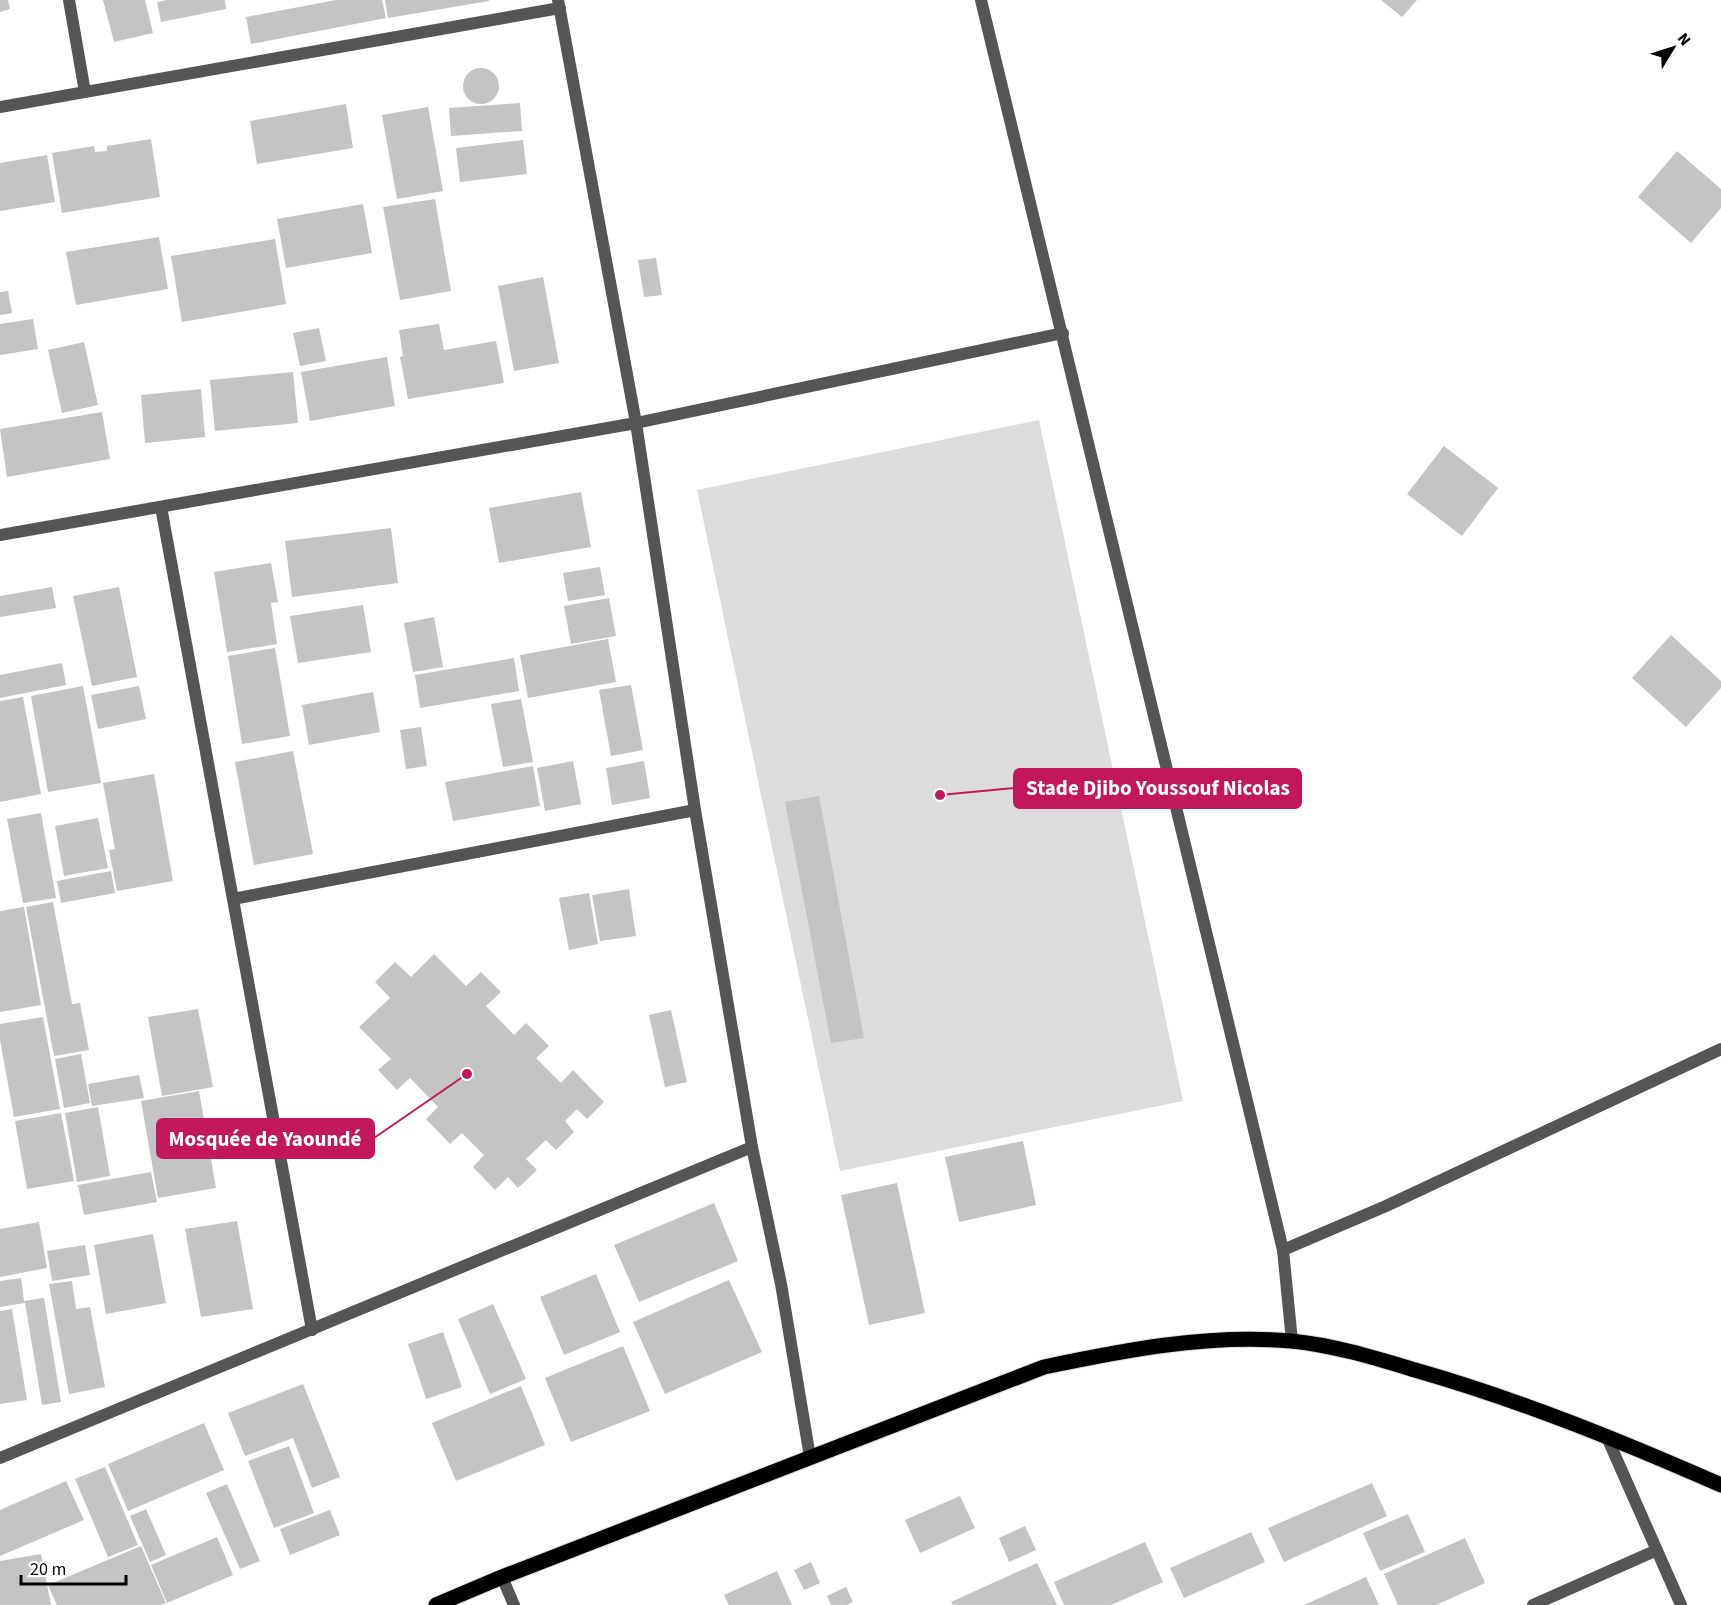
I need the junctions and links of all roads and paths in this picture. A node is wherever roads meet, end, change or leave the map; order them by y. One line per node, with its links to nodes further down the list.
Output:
1 (69, 0): 4 (street)
2 (981, 0): 6 (street)
3 (559, 4): 4 (street); 7 (street)
4 (86, 92): 5 (street)
5 (0, 106)
6 (1063, 333): 7 (street); 14 (street)
7 (636, 423): 8 (street); 10 (street)
8 (161, 507): 9 (street); 11 (street)
9 (0, 535)
10 (695, 810): 11 (street); 13 (street)
11 (233, 899): 15 (street)
12 (1721, 1049): 14 (street)
13 (752, 1147): 15 (street); 19 (street)
14 (1283, 1250): 16 (street)
15 (312, 1330): 18 (street)
16 (1292, 1341): 17 (main road); 19 (main road)
17 (1606, 1435): 20 (main road); 21 (street)
18 (0, 1458)
19 (810, 1458): 22 (main road)
20 (1721, 1485)
21 (1657, 1550): 25 (street); 26 (street)
22 (502, 1577): 23 (main road); 24 (street)
23 (436, 1605)
24 (514, 1605)
25 (1533, 1605)
26 (1681, 1605)

